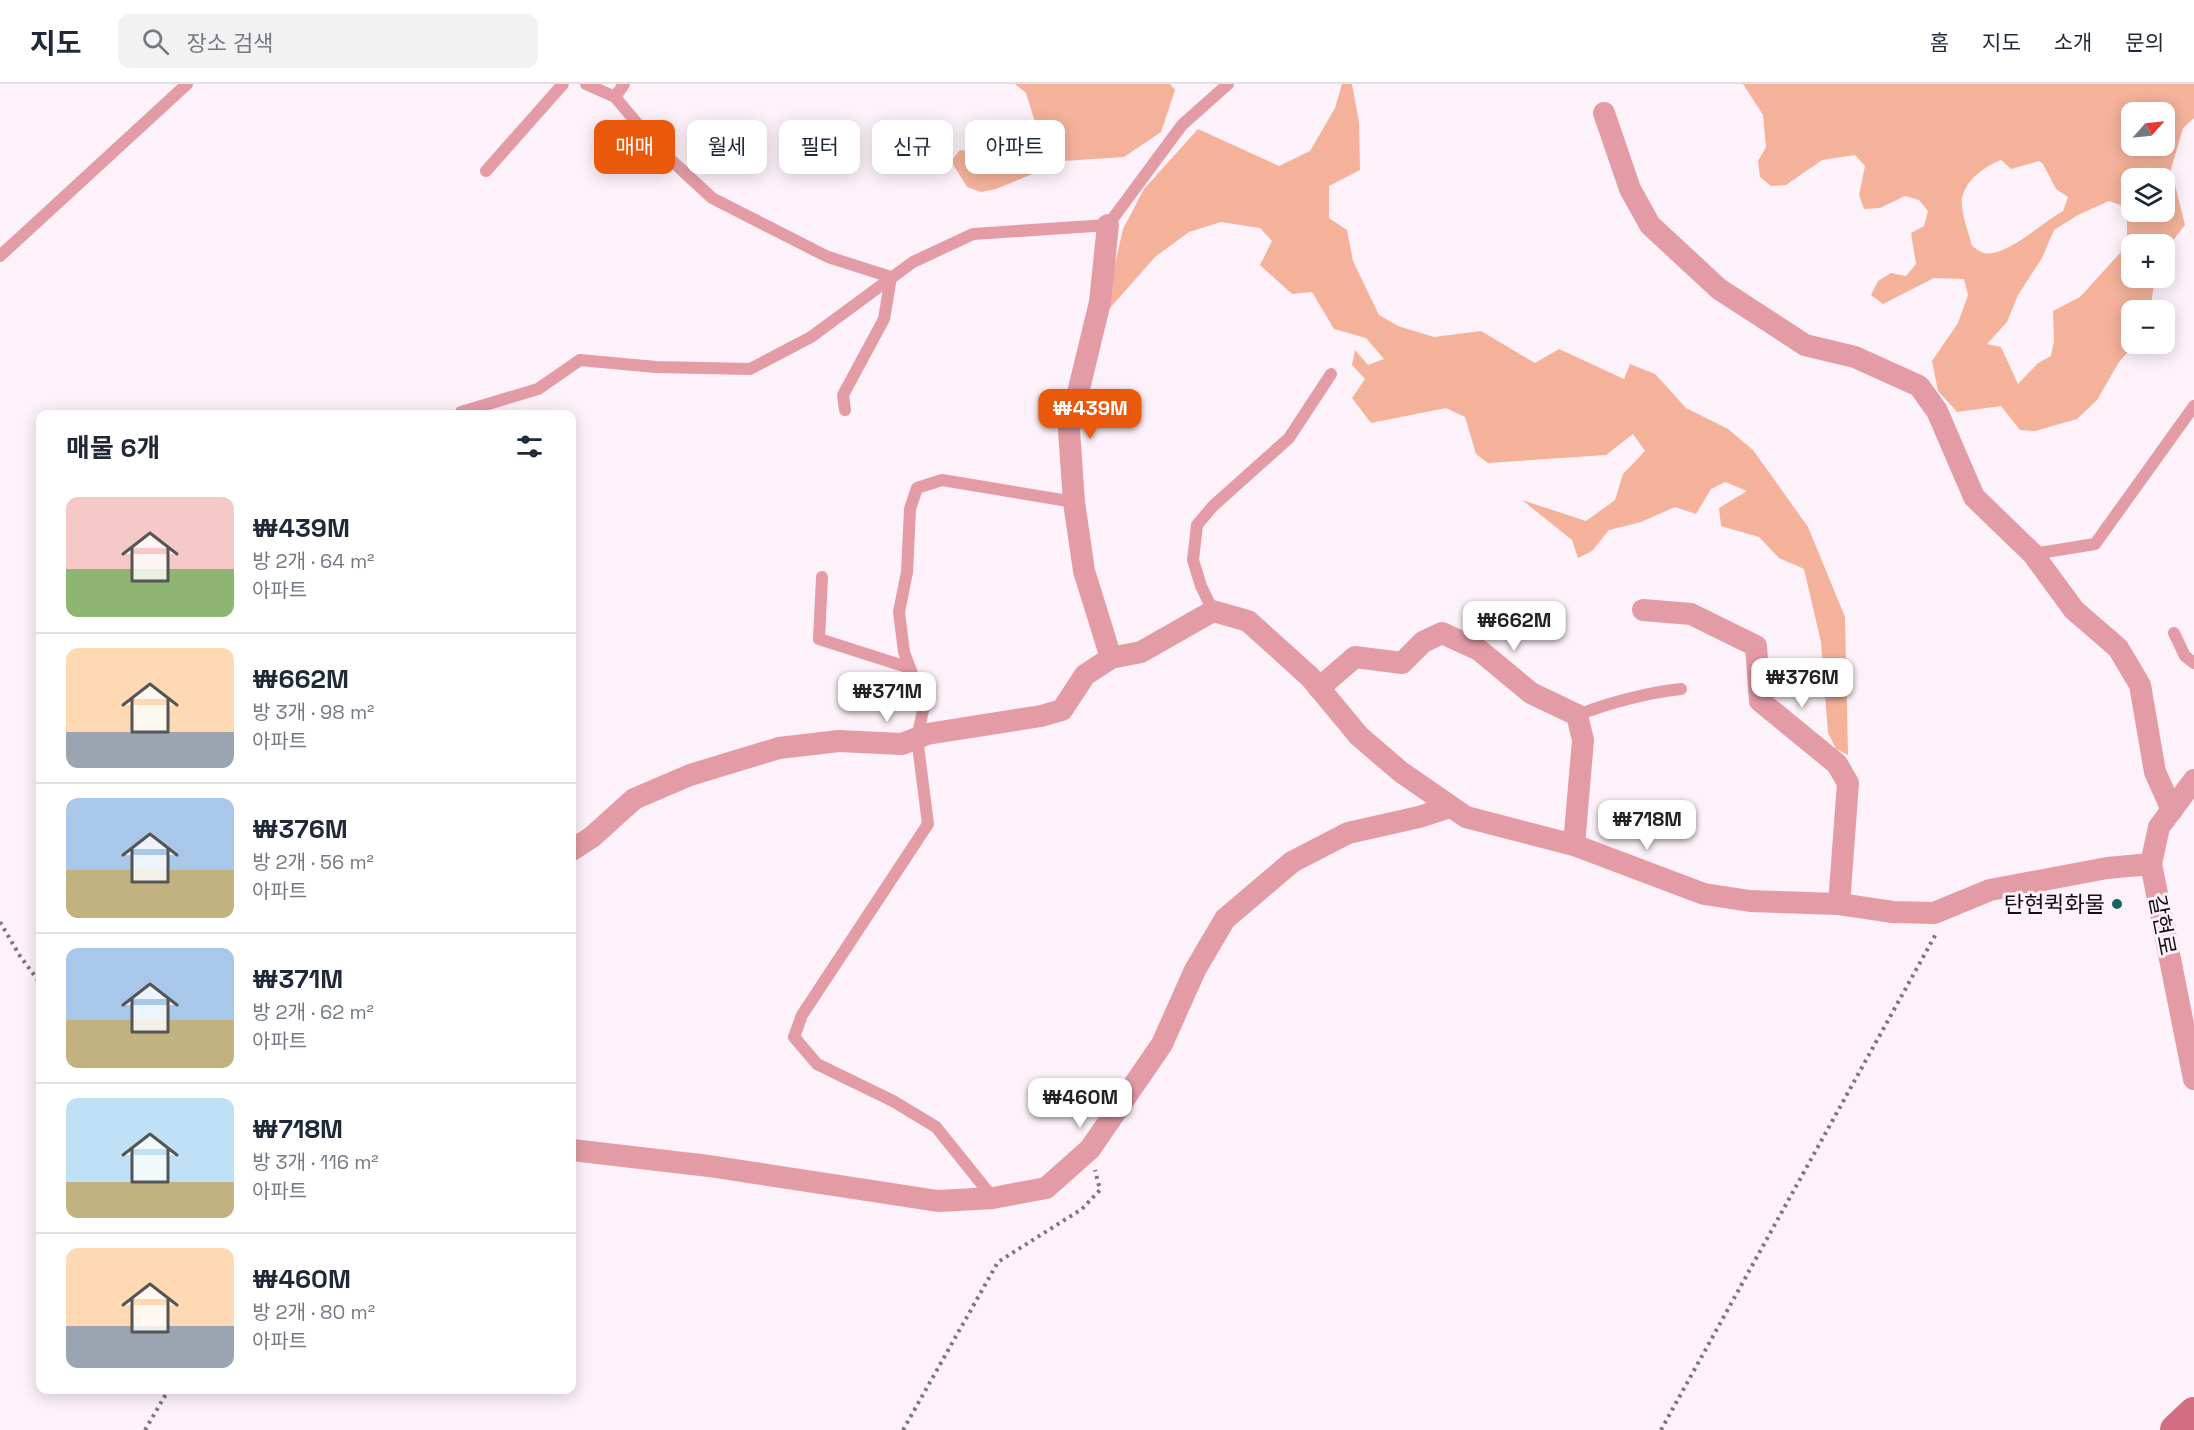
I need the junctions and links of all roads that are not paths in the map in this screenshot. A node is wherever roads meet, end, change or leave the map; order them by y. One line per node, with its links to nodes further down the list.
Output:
1 (187, 84): 10 (lane)
2 (563, 84): 8 (lane)
3 (586, 84): 6 (lane)
4 (624, 84): 6 (lane)
5 (1228, 84): 9 (lane)
6 (615, 98): 11 (lane)
7 (1604, 113): 17 (street)
8 (486, 171)
9 (1108, 225): 11 (lane); 16 (street)
10 (0, 256)
11 (891, 278): 14 (lane); 15 (lane)
12 (1331, 374): 20 (lane)
13 (2194, 406): 17 (lane)
14 (468, 410)
15 (845, 410)
16 (1074, 502): 22 (street); 24 (lane)
17 (2033, 554): 31 (street)
18 (822, 577): 24 (lane)
19 (1643, 610): 35 (street)
20 (1213, 611): 22 (street); 25 (street)
21 (2174, 633): 23 (lane)
22 (1111, 658): 28 (street)
23 (2194, 663)
24 (910, 668): 28 (lane)
25 (1318, 688): 27 (street); 30 (street)
26 (1681, 689): 27 (lane)
27 (1577, 715): 32 (street)
28 (917, 738): 33 (street); 38 (lane)
29 (2194, 780): 31 (street, 갈현로)
30 (1450, 807): 32 (street); 38 (street)
31 (2172, 810): 34 (street, 갈현로)
32 (1574, 845): 35 (street)
33 (576, 847)
34 (2151, 864): 35 (street); 36 (street, 갈현로)
35 (1839, 904)
36 (2194, 1079)
37 (576, 1150): 38 (street)
38 (993, 1198)
39 (2194, 1413): 40 (main road)
40 (2176, 1430)

